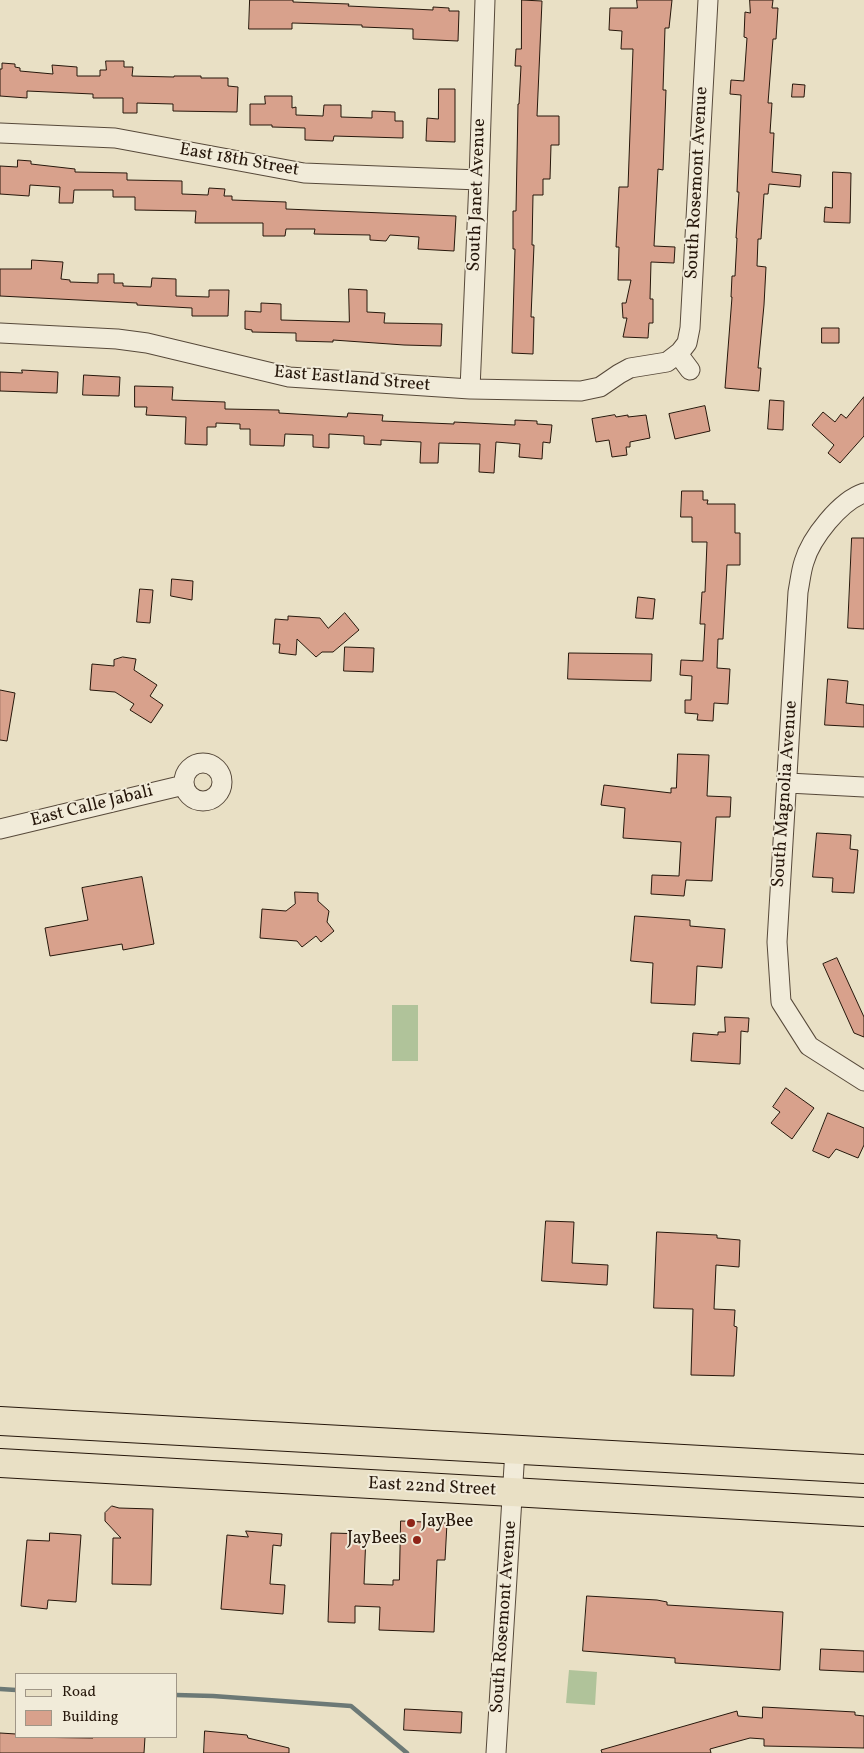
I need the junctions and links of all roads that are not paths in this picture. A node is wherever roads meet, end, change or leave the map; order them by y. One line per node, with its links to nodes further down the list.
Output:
1 (485, 0): 4 (street, South Janet Avenue)
2 (708, 0): 6 (street, South Rosemont Avenue)
3 (0, 133): 4 (street, East 18th Street)
4 (480, 180): 8 (street, South Janet Avenue)
5 (0, 333): 8 (street, East Eastland Street)
6 (675, 356): 7 (street); 8 (street, East Eastland Street)
7 (690, 370)
8 (470, 389)
9 (864, 493): 10 (street, South Magnolia Avenue)
10 (788, 783): 12 (street); 14 (street, South Magnolia Avenue)
11 (184, 785): 13 (street, East Calle Jabali)
12 (864, 788)
13 (0, 829)
14 (864, 1081)
15 (5, 1421): 16 (main road); 17 (main road)
16 (515, 1450): 18 (main road); 19 (street, South Rosemont Avenue)
17 (4, 1463): 19 (main road, East 22nd Street)
18 (864, 1469)
19 (513, 1492): 20 (main road, East 22nd Street); 21 (street, South Rosemont Avenue)
20 (864, 1512)
21 (496, 1753)

